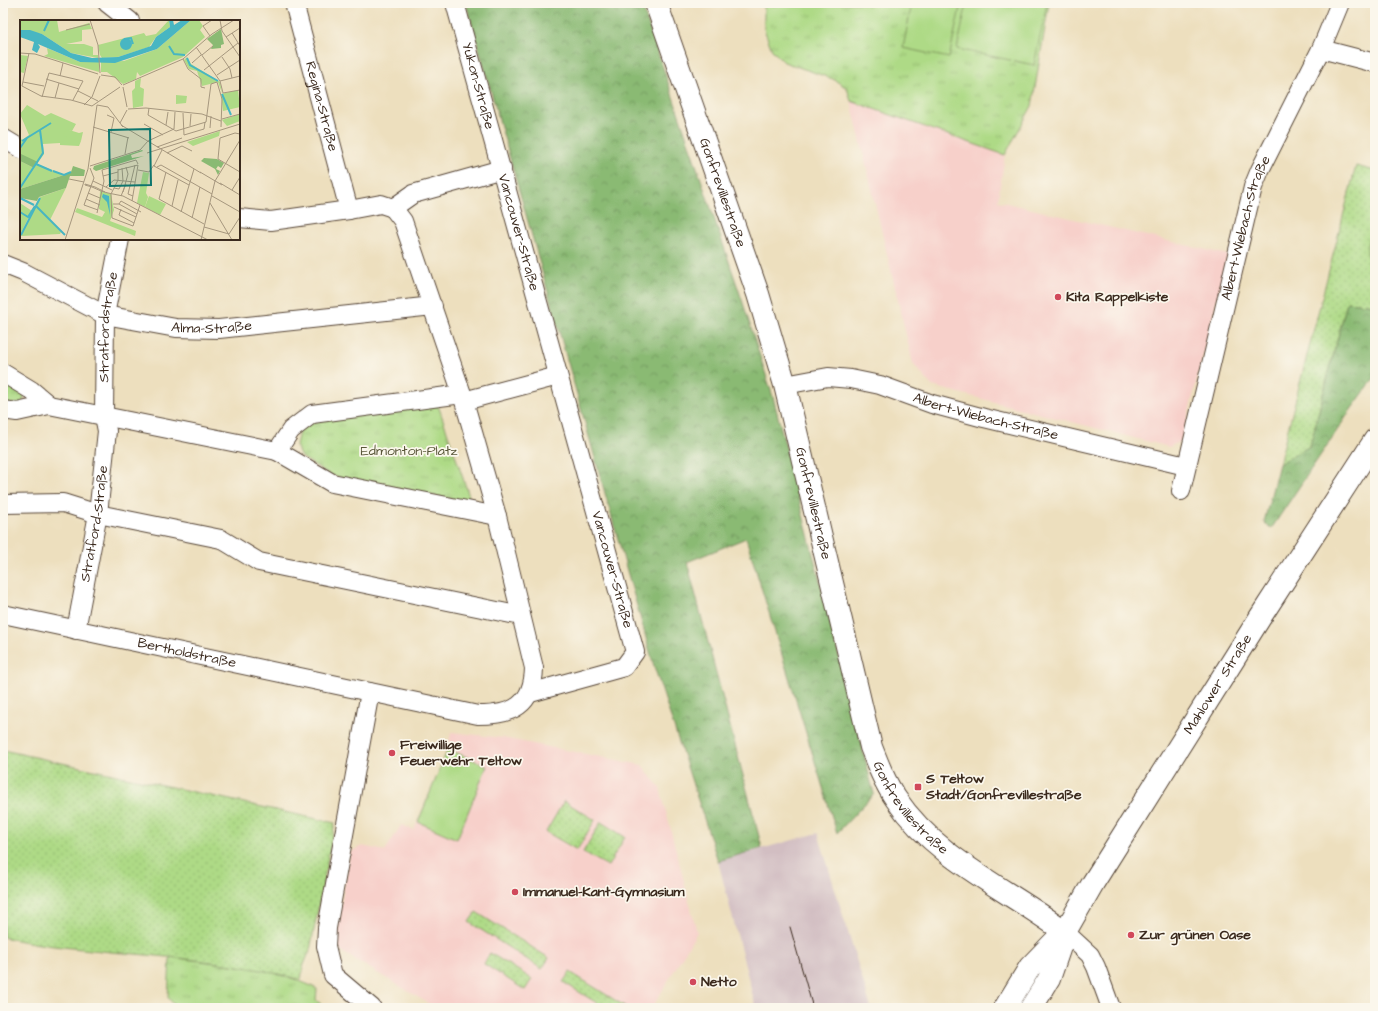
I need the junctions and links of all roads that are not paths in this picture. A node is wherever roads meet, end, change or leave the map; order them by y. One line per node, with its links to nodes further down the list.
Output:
1 (108, 3): 7 (street)
2 (125, 3): 8 (street)
3 (294, 3): 15 (street, Regina-Straße)
4 (455, 3): 13 (street, Yukon-Straße)
5 (656, 3): 23 (street, Gonfrevillestraße)
6 (1340, 3): 9 (street, Albert-Wiebach-Straße)
7 (129, 20)
8 (130, 20)
9 (1321, 49): 10 (street); 30 (street, Albert-Wiebach-Straße)
10 (1375, 63)
11 (3, 138): 12 (street)
12 (20, 148)
13 (502, 169): 14 (street, Vancouver-Straße); 22 (street, Vancouver-Straße)
14 (393, 208): 15 (street); 19 (street)
15 (349, 210): 16 (street)
16 (240, 218)
17 (120, 240): 20 (street, Stratfordstraße)
18 (3, 264): 20 (street, Alma-Straße)
19 (433, 306): 20 (street, Alma-Straße); 24 (street)
20 (105, 316): 27 (street, Stratfordstraße)
21 (3, 373): 25 (street)
22 (558, 376): 24 (street); 39 (street, Vancouver-Straße)
23 (785, 385): 30 (street, Albert-Wiebach-Straße); 40 (street, Gonfrevillestraße)
24 (463, 398): 29 (street); 34 (street)
25 (49, 405): 26 (street); 27 (street)
26 (3, 410)
27 (104, 416): 29 (street); 33 (street, Stratford-Straße)
28 (1375, 440): 40 (street, Mahlower Straße)
29 (277, 451): 34 (street)
30 (1186, 466): 31 (street, Albert-Wiebach-Straße)
31 (1181, 491)
32 (3, 504): 33 (street)
33 (98, 514): 36 (street); 37 (street, Stratford-Straße)
34 (496, 516): 36 (street)
35 (3, 614): 37 (street, Bertholdstraße)
36 (521, 616): 39 (street)
37 (76, 630): 38 (street, Bertholdstraße)
38 (370, 692): 39 (street, Bertholdstraße); 41 (street)
39 (530, 692)
40 (1065, 932): 42 (street, Mahlower Straße); 43 (street, Mahlower Straße); 44 (street)
41 (372, 1008)
42 (1005, 1008)
43 (1031, 1008)
44 (1111, 1008)

